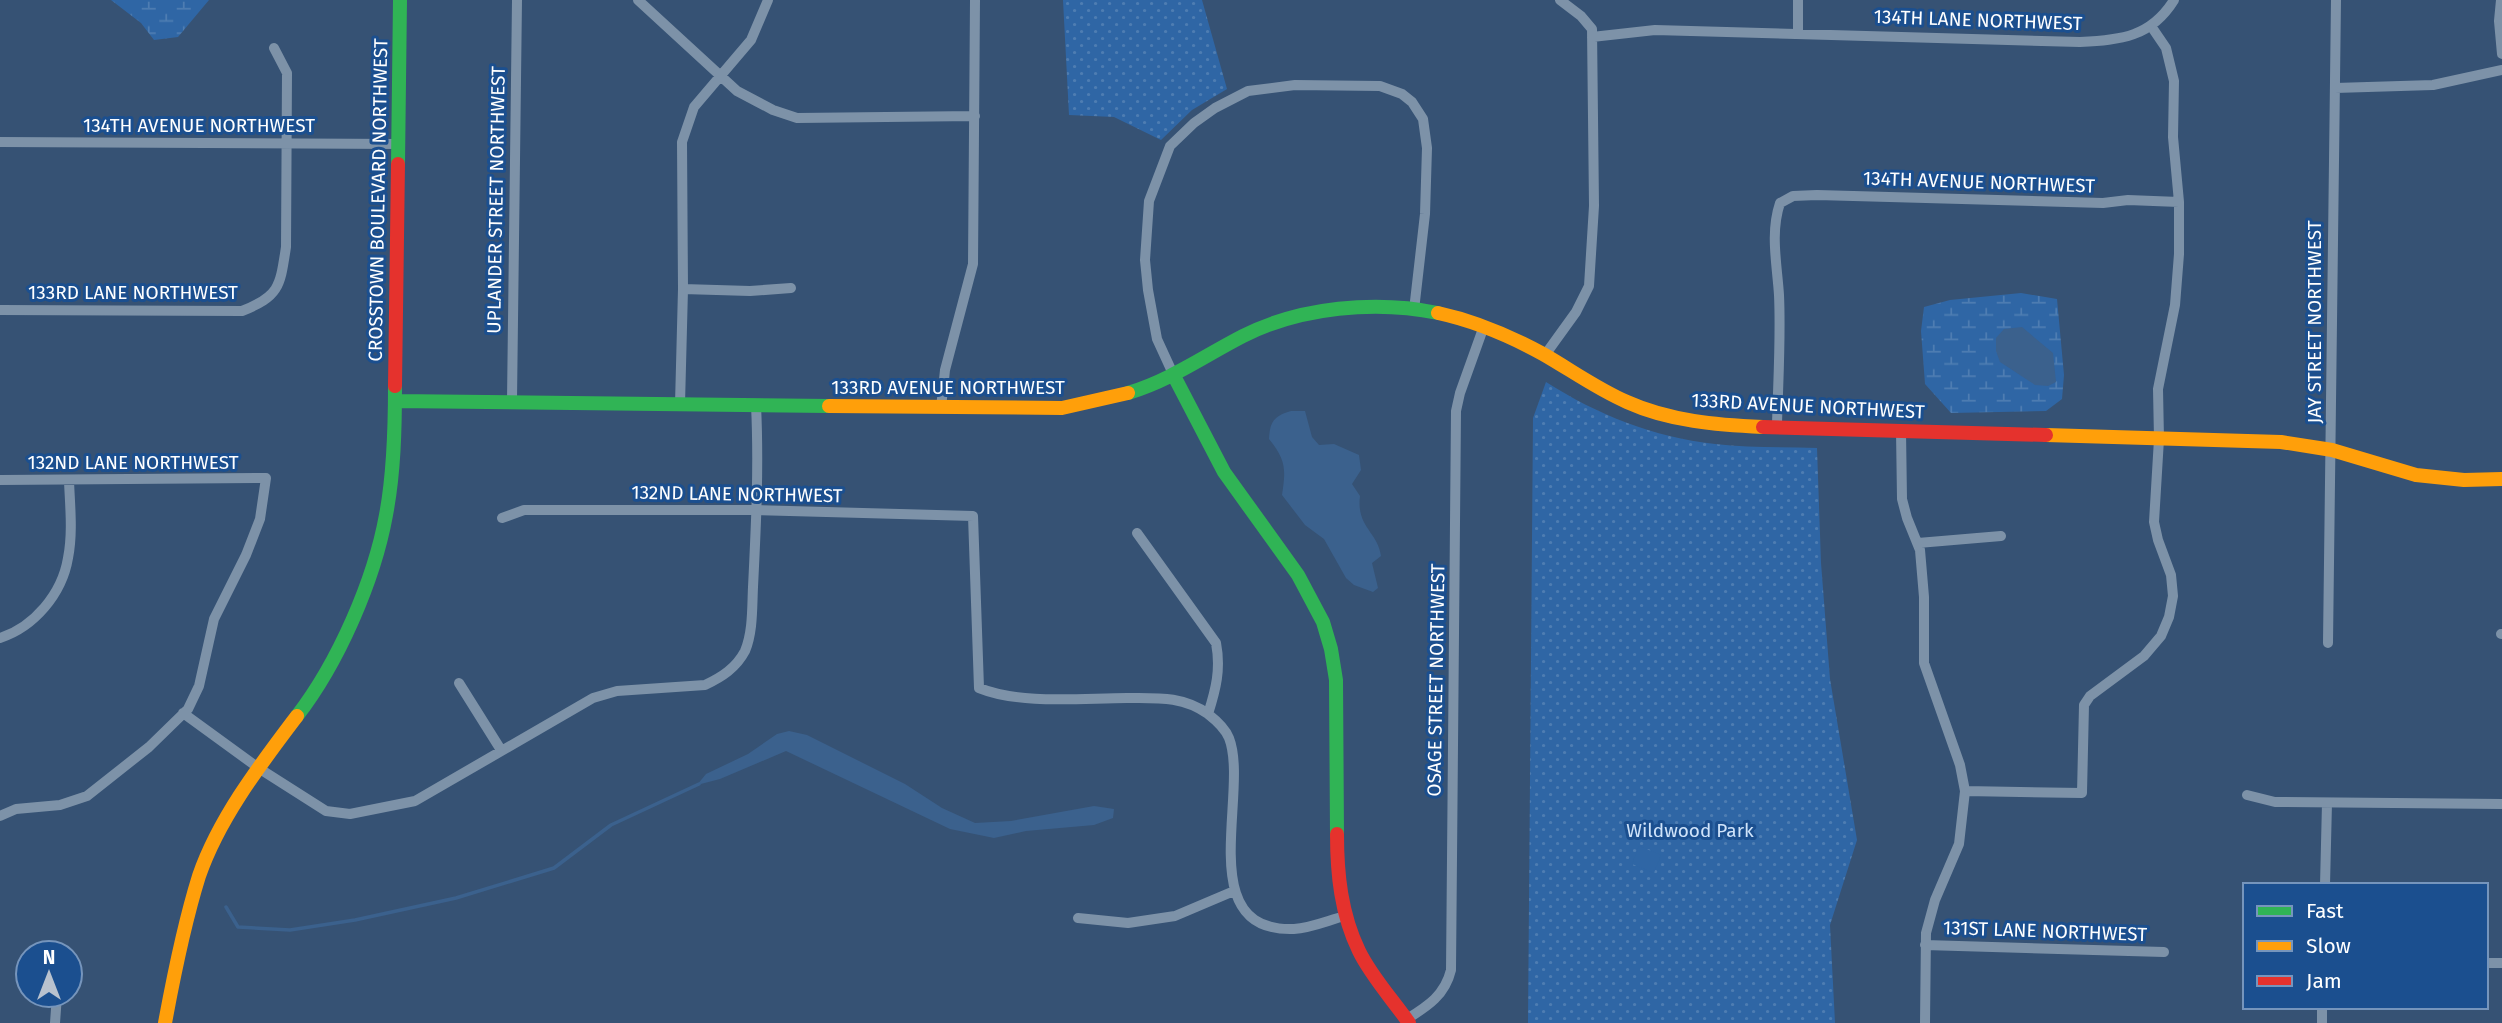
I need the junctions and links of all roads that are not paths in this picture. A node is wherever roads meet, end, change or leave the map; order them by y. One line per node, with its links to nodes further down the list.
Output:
1 (400, 0): 22 (street, CROSSTOWN BOULEVARD NORTHWEST)
2 (517, 0): 31 (street, UPLANDER STREET NORTHWEST)
3 (638, 0): 17 (street)
4 (768, 0): 17 (street)
5 (975, 0): 19 (street)
6 (1560, 0): 13 (street)
7 (1798, 0): 12 (street)
8 (2174, 0): 11 (street)
9 (2336, 0): 18 (street, JAY STREET NORTHWEST)
10 (2501, 0): 15 (street)
11 (2151, 26): 12 (street, 134TH LANE NORTHWEST); 23 (street)
12 (1798, 33): 13 (street, 134TH LANE NORTHWEST)
13 (1592, 37): 29 (street)
14 (274, 48): 21 (street)
15 (2502, 54)
16 (2502, 71): 18 (street)
17 (720, 76): 19 (street); 25 (street)
18 (2335, 88): 39 (street, JAY STREET NORTHWEST)
19 (975, 116): 35 (street)
20 (0, 142): 21 (street, 134TH AVENUE NORTHWEST)
21 (286, 143): 22 (street, 134TH AVENUE NORTHWEST); 26 (street, 133RD LANE NORTHWEST)
22 (399, 144): 32 (street, CROSSTOWN BOULEVARD NORTHWEST)
23 (2179, 202): 36 (street, 134TH AVENUE NORTHWEST); 38 (street)
24 (791, 288): 25 (street)
25 (683, 289): 33 (street)
26 (0, 310)
27 (1414, 310): 28 (street, 133RD AVENUE NORTHWEST); 30 (street, 133RD AVENUE NORTHWEST); 30 (street)
28 (1484, 326): 29 (street, 133RD AVENUE NORTHWEST); 66 (street, OSAGE STREET NORTHWEST)
29 (1545, 355): 36 (street, 133RD AVENUE NORTHWEST)
30 (1174, 376): 35 (street, 133RD AVENUE NORTHWEST); 62 (street)
31 (512, 400): 32 (street, 133RD AVENUE NORTHWEST); 33 (street, 133RD AVENUE NORTHWEST)
32 (395, 401): 54 (street, CROSSTOWN BOULEVARD NORTHWEST)
33 (680, 404): 34 (street, 133RD AVENUE NORTHWEST)
34 (756, 405): 35 (street, 133RD AVENUE NORTHWEST); 43 (street)
35 (942, 408)
36 (1777, 425): 37 (street, 133RD AVENUE NORTHWEST)
37 (1901, 430): 38 (street, 133RD AVENUE NORTHWEST); 47 (street)
38 (2159, 439): 39 (street, 133RD AVENUE NORTHWEST); 55 (street)
39 (2332, 450): 40 (street, 133RD AVENUE NORTHWEST); 49 (street, JAY STREET NORTHWEST)
40 (2502, 479)
41 (0, 480): 42 (street, 132ND LANE NORTHWEST)
42 (69, 481): 48 (street); 51 (street, 132ND LANE NORTHWEST)
43 (755, 510): 44 (street, 132ND LANE NORTHWEST); 52 (street, 132ND LANE NORTHWEST); 53 (street)
44 (502, 519)
45 (1137, 533): 52 (street)
46 (2001, 536): 47 (street)
47 (1918, 543): 55 (street)
48 (0, 638)
49 (2328, 643)
50 (459, 683): 53 (street)
51 (183, 713): 54 (street); 59 (street)
52 (1208, 714): 61 (street)
53 (501, 750): 54 (street)
54 (260, 769): 67 (street, CROSSTOWN BOULEVARD NORTHWEST)
55 (1965, 791): 64 (street)
56 (2247, 795): 57 (street)
57 (2327, 803): 58 (street); 60 (street)
58 (2502, 804)
59 (0, 816)
60 (2325, 883)
61 (1234, 891): 62 (street); 63 (street)
62 (1345, 915): 66 (street)
63 (1078, 919)
64 (1925, 945): 65 (street, 131ST LANE NORTHWEST); 68 (street)
65 (2164, 952)
66 (1408, 1021)
67 (165, 1023)
68 (1925, 1023)

